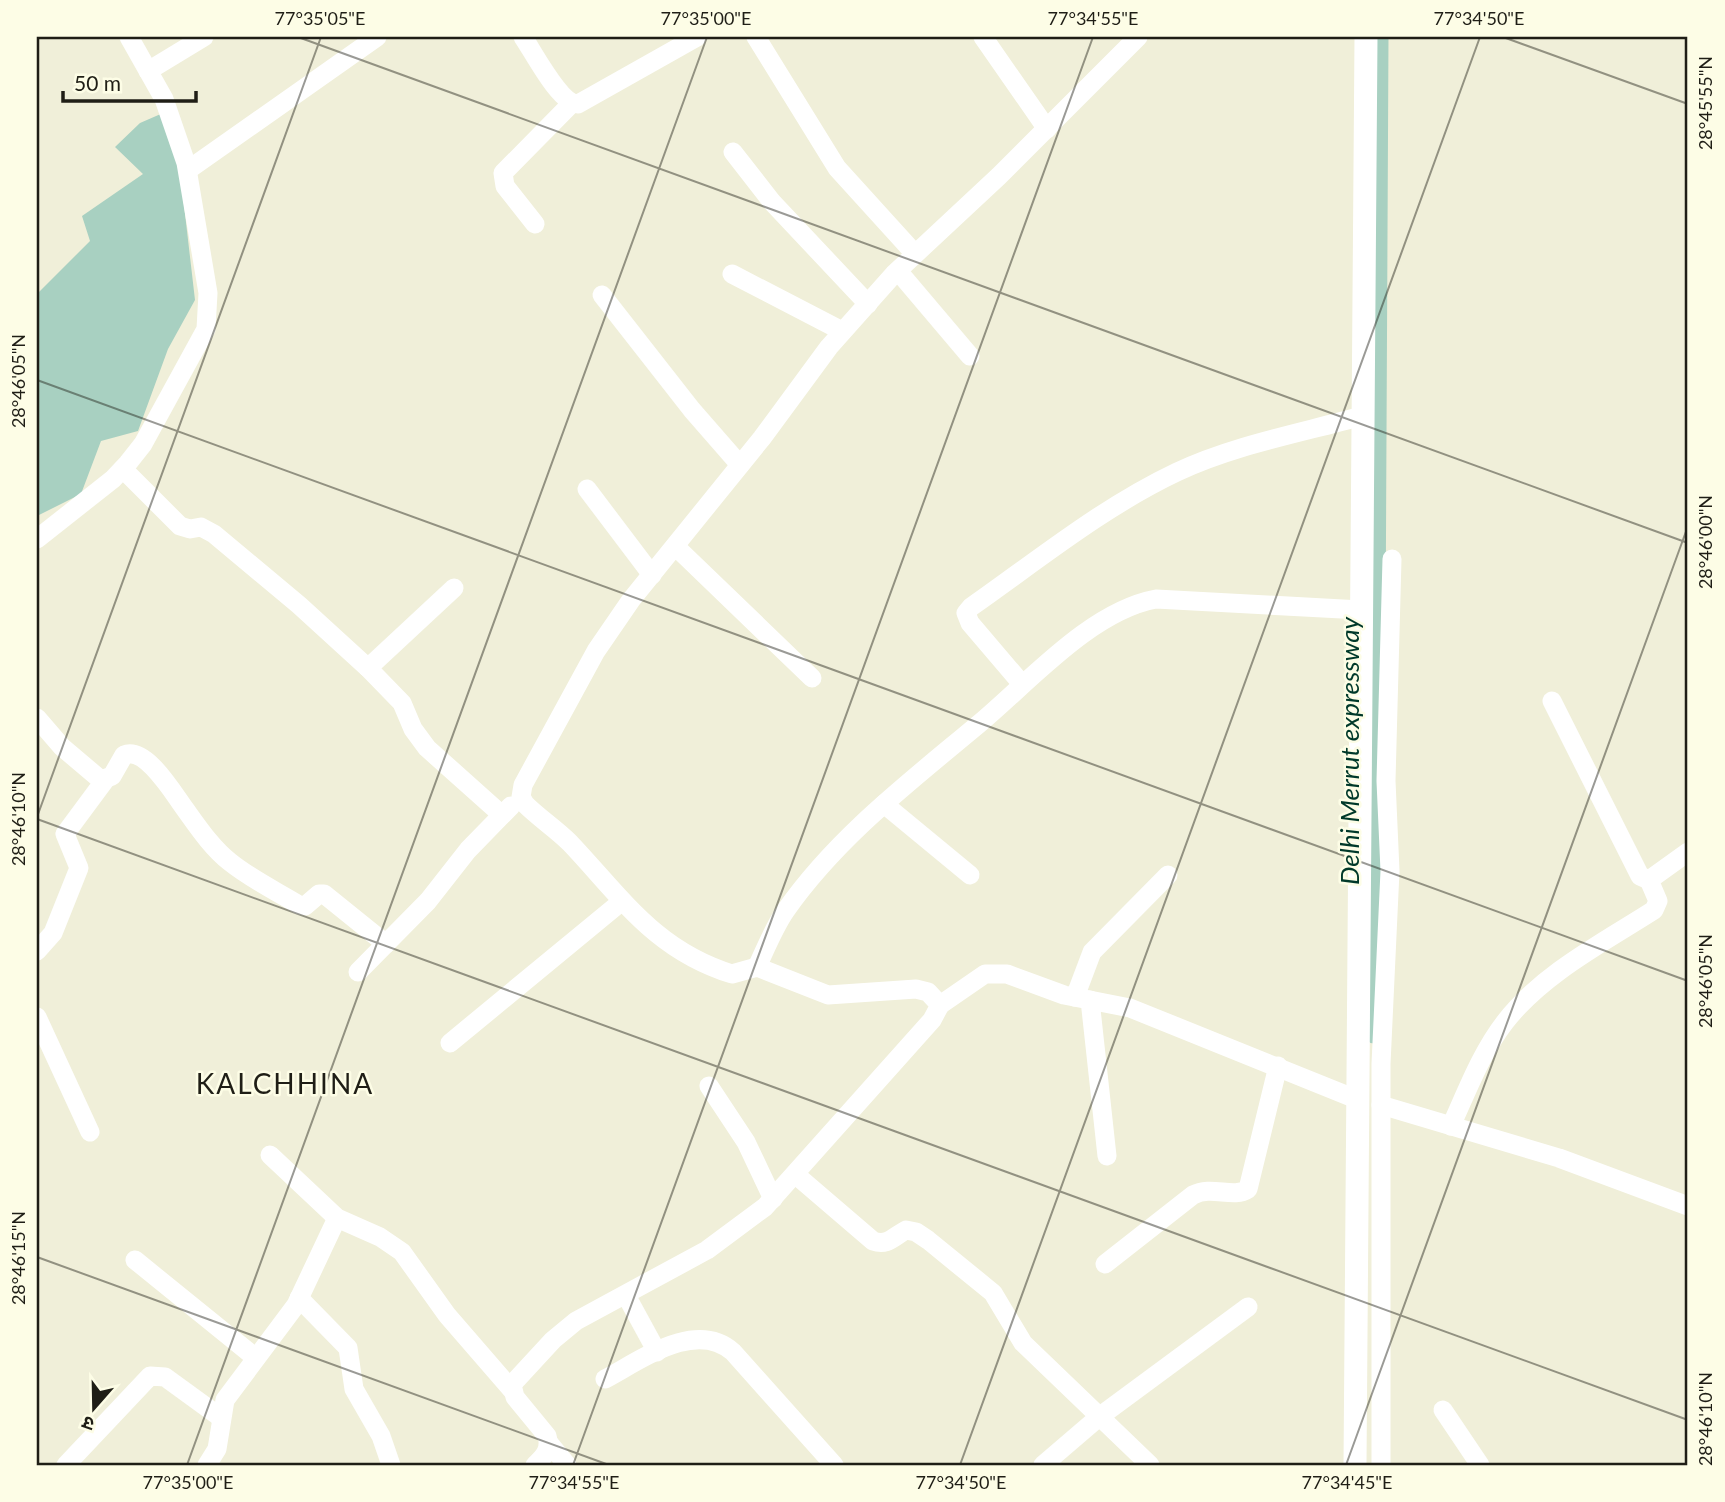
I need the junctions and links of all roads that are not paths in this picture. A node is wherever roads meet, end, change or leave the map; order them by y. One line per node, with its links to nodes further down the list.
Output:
1 (129, 37): 10 (street)
2 (204, 37): 10 (street)
3 (377, 37): 14 (street)
4 (523, 37): 11 (street)
5 (697, 37): 11 (street)
6 (756, 37): 16 (street)
7 (983, 37): 12 (street)
8 (1138, 37): 12 (street)
9 (1366, 37): 23 (street)
10 (148, 71): 14 (street)
11 (571, 104): 15 (street)
12 (1047, 129): 16 (street)
13 (733, 152): 20 (street)
14 (188, 170): 25 (street)
15 (535, 224)
16 (915, 254): 17 (street)
17 (898, 271): 20 (street); 22 (street)
18 (732, 274): 21 (street)
19 (602, 295): 24 (street)
20 (868, 304): 21 (street)
21 (842, 331): 24 (street)
22 (970, 356)
23 (1362, 416): 32 (street); 35 (street)
24 (740, 464): 28 (street)
25 (122, 469): 27 (street); 33 (street)
26 (587, 489): 30 (street)
27 (37, 539)
28 (675, 546): 30 (street); 34 (street)
29 (1392, 559): 58 (street)
30 (652, 575): 39 (street)
31 (454, 588): 33 (street)
32 (1361, 610): 35 (street); 57 (street)
33 (368, 668): 41 (street)
34 (812, 678)
35 (1022, 684): 40 (street)
36 (1552, 701): 45 (street)
37 (37, 718): 38 (street)
38 (105, 780): 47 (street); 48 (street)
39 (521, 797): 41 (street); 46 (street)
40 (884, 804): 43 (street); 49 (street)
41 (502, 815): 47 (street)
42 (1688, 852): 45 (street)
43 (970, 875)
44 (1168, 875): 51 (street)
45 (1649, 880): 59 (street)
46 (621, 902): 49 (street); 54 (street)
47 (386, 944): 50 (street)
48 (37, 951)
49 (757, 967): 52 (street)
50 (358, 972)
51 (1082, 999): 52 (street); 55 (street); 62 (street)
52 (940, 1005): 63 (street)
53 (37, 1017): 60 (street)
54 (450, 1043)
55 (1278, 1066): 57 (street); 68 (street)
56 (709, 1086): 64 (street)
57 (1356, 1099): 88 (street)
58 (1381, 1105): 59 (street); 89 (street)
59 (1451, 1126): 65 (street)
60 (90, 1132)
61 (270, 1155): 66 (street)
62 (1107, 1156)
63 (796, 1175): 64 (street); 77 (street)
64 (773, 1199): 69 (street)
65 (1688, 1206)
66 (337, 1218): 70 (street); 75 (street)
67 (135, 1259): 73 (street)
68 (1105, 1264)
69 (627, 1297): 72 (street); 75 (street)
70 (299, 1298): 73 (street); 82 (street)
71 (1248, 1307): 77 (street)
72 (657, 1352): 74 (street); 85 (street)
73 (256, 1358): 78 (street)
74 (605, 1379)
75 (512, 1391): 79 (street)
76 (1443, 1410): 90 (street)
77 (1099, 1417): 86 (street); 87 (street)
78 (220, 1418): 80 (street); 81 (street)
79 (549, 1443): 83 (street); 84 (street)
80 (66, 1465)
81 (207, 1465)
82 (391, 1465)
83 (535, 1465)
84 (566, 1465)
85 (834, 1465)
86 (1043, 1465)
87 (1150, 1465)
88 (1355, 1465)
89 (1381, 1465)
90 (1480, 1465)

